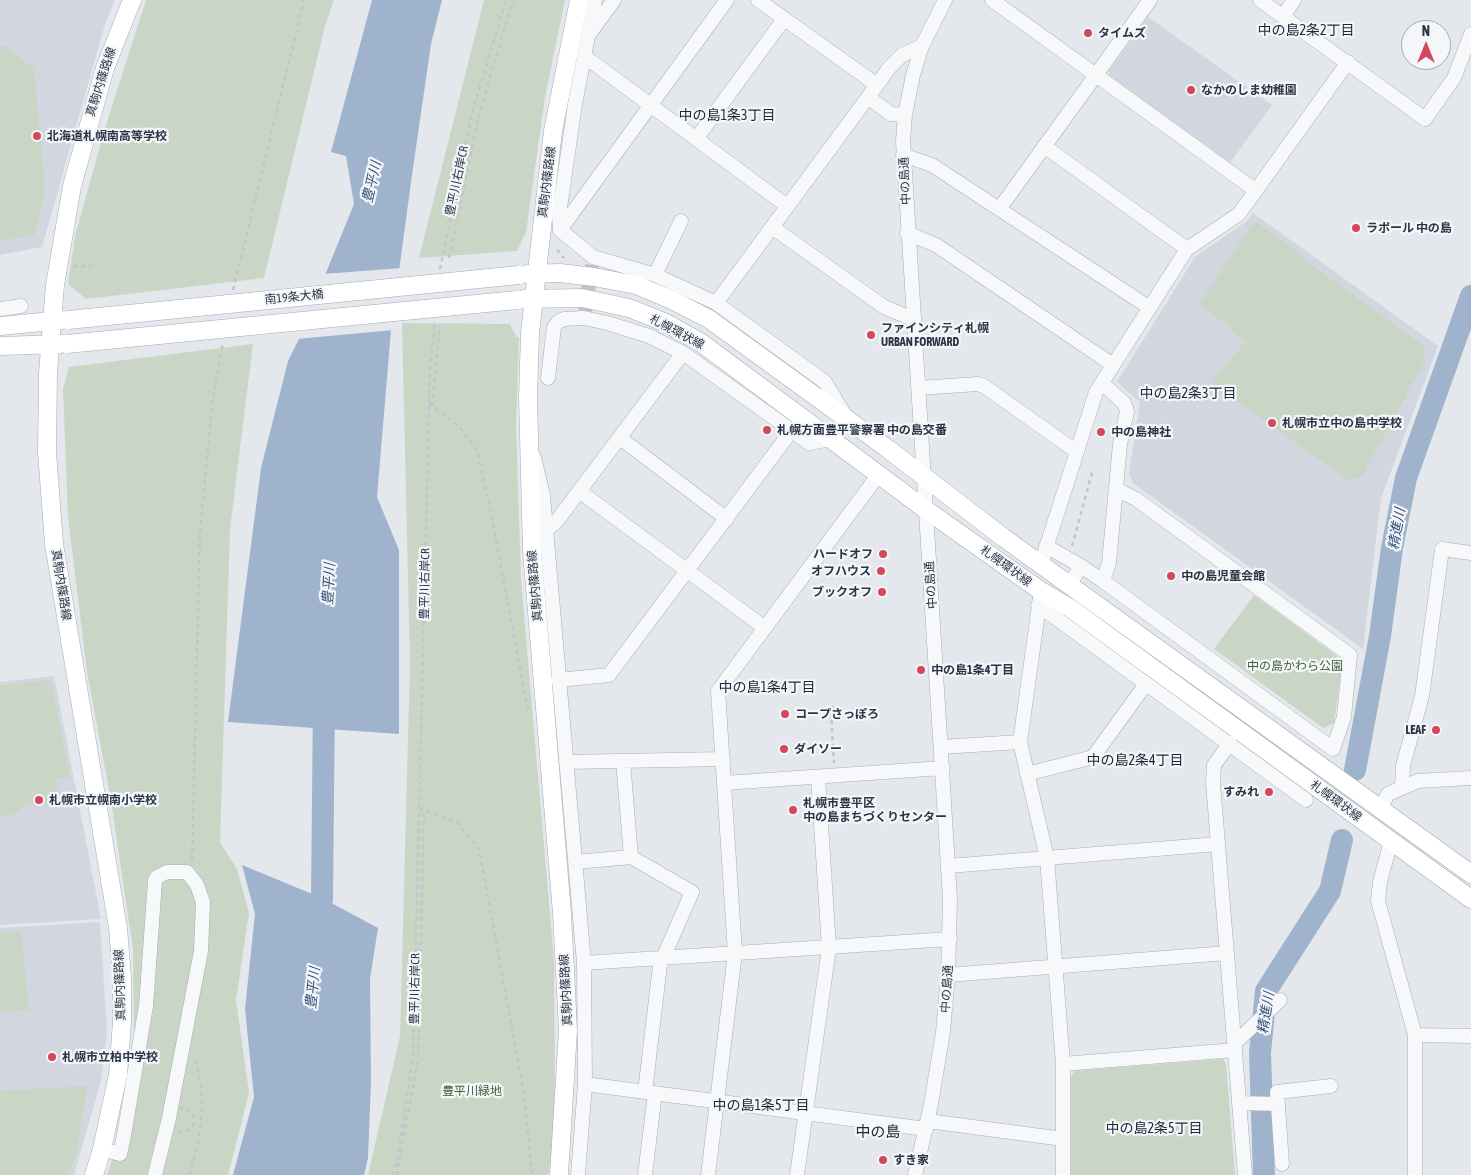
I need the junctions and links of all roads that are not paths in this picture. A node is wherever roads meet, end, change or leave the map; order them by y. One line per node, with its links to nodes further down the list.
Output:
1 (132, 0): 44 (main road, 真駒内篠路線)
2 (578, 0): 35 (main road, 真駒内篠路線)
3 (595, 0): 15 (street)
4 (614, 0): 15 (street)
5 (727, 0): 22 (street)
6 (758, 0): 13 (street)
7 (944, 0): 16 (street, 中の島通)
8 (992, 0): 19 (street)
9 (1150, 0): 19 (street)
10 (1260, 0): 12 (street)
11 (1294, 0): 12 (street)
12 (1283, 16): 18 (street)
13 (784, 19): 20 (street); 24 (street)
14 (1471, 34): 18 (street)
15 (587, 38): 17 (street)
16 (922, 46): 20 (street); 23 (street, 中の島通)
17 (584, 56): 22 (street); 32 (street)
18 (1348, 62): 27 (street)
19 (1096, 75): 25 (street); 27 (street)
20 (876, 85): 21 (street)
21 (868, 97): 23 (street); 28 (street)
22 (652, 106): 24 (street); 32 (street)
23 (905, 115): 26 (street, 中の島通)
24 (696, 139): 28 (street)
25 (1044, 146): 29 (street); 34 (street)
26 (903, 155): 29 (street); 33 (street, 中の島通)
27 (1255, 190): 34 (street)
28 (787, 206): 31 (street)
29 (1000, 208): 42 (street)
30 (681, 221): 37 (street)
31 (772, 227): 39 (street); 43 (street)
32 (560, 230): 37 (street)
33 (907, 232): 43 (street, 中の島通); 49 (street)
34 (1187, 249): 42 (street)
35 (537, 273): 36 (main road, 札幌環状線); 38 (main road, 真駒内篠路線); 53 (main road, 札幌環状線)
36 (519, 275): 44 (main road, 南19条大橋, bridge)
37 (655, 275): 39 (street)
38 (526, 299): 46 (main road, 南19条大橋, bridge); 56 (main road, 札幌環状線); 57 (main road, 真駒内篠路線)
39 (716, 303): 53 (street)
40 (21, 306): 41 (street)
41 (0, 308)
42 (1150, 308): 49 (street)
43 (913, 319): 52 (street, 中の島通)
44 (60, 320): 45 (main road); 46 (main road, 真駒内篠路線)
45 (0, 326)
46 (58, 344): 47 (main road); 121 (main road, 真駒内篠路線)
47 (0, 346)
48 (682, 353): 50 (street); 54 (street); 55 (street)
49 (1113, 365): 51 (street)
50 (548, 378)
51 (1102, 383): 58 (street); 61 (street)
52 (918, 388): 58 (street); 60 (street, 中の島通)
53 (847, 420): 60 (main road, 札幌環状線)
54 (792, 430): 56 (street); 64 (street)
55 (620, 438): 62 (street); 64 (street)
56 (830, 438): 59 (main road, 札幌環状線)
57 (528, 440): 65 (street); 125 (main road, 真駒内篠路線)
58 (1077, 452): 66 (street)
59 (879, 474): 63 (main road, 札幌環状線); 74 (street)
60 (923, 475): 63 (street, 中の島通); 68 (main road, 札幌環状線)
61 (1116, 489): 71 (street); 71 (street)
62 (579, 491): 65 (street); 70 (street)
63 (925, 508): 73 (main road, 札幌環状線); 79 (street, 中の島通)
64 (727, 519): 70 (street)
65 (546, 530): 75 (street)
66 (1046, 546): 68 (street); 69 (street)
67 (1471, 552): 88 (street)
68 (1041, 564): 72 (main road, 札幌環状線)
69 (1080, 566): 71 (street); 72 (street)
70 (689, 571): 74 (street); 75 (street)
71 (1103, 581)
72 (1070, 584): 90 (main road, 札幌環状線)
73 (1040, 598): 76 (street); 77 (street); 91 (main road, 札幌環状線)
74 (765, 628): 80 (street)
75 (558, 680): 82 (street)
76 (1146, 684): 78 (street); 84 (street)
77 (1020, 742): 79 (street); 84 (street)
78 (1230, 743): 89 (street); 92 (street)
79 (941, 747): 83 (street, 中の島通)
80 (723, 759): 81 (street); 87 (street)
81 (623, 761): 82 (street); 93 (street)
82 (566, 762): 95 (street)
83 (943, 768): 85 (street); 96 (street, 中の島通)
84 (1027, 774): 94 (street)
85 (818, 777): 87 (street); 100 (street)
86 (1471, 778): 88 (street)
87 (724, 783): 101 (street)
88 (1402, 787): 90 (street)
89 (1306, 800)
90 (1380, 809): 97 (main road, 札幌環状線)
91 (1390, 841): 98 (main road, 札幌環状線); 108 (street)
92 (1218, 844): 94 (street); 102 (street)
93 (631, 857): 95 (street); 103 (street)
94 (1047, 858): 96 (street); 105 (street)
95 (576, 862): 104 (street)
96 (949, 866): 99 (street, 中の島通)
97 (1471, 874)
98 (1471, 899)
99 (950, 939): 100 (street); 106 (street, 中の島通)
100 (829, 948): 101 (street); 118 (street)
101 (735, 953): 103 (street); 115 (street)
102 (1227, 953): 105 (street); 110 (street)
103 (662, 958): 104 (street); 114 (street)
104 (584, 963): 112 (street)
105 (1056, 967): 106 (street); 111 (street)
106 (948, 975): 119 (street, 中の島通)
107 (1280, 1000): 110 (street)
108 (1415, 1036): 109 (street); 133 (street)
109 (1471, 1036)
110 (1235, 1047): 111 (street); 116 (street)
111 (1063, 1064): 120 (street)
112 (584, 1084): 114 (street); 126 (street)
113 (1331, 1086): 117 (street)
114 (650, 1092): 115 (street); 127 (street)
115 (717, 1101): 118 (street); 128 (street)
116 (1239, 1103): 117 (street); 132 (street)
117 (1268, 1104): 122 (street)
118 (806, 1113): 119 (street); 129 (street)
119 (927, 1125): 120 (street); 130 (street, 中の島通)
120 (1064, 1139): 131 (street)
121 (102, 1149): 123 (main road, 真駒内篠路線); 124 (street)
122 (1282, 1164)
123 (94, 1175)
124 (155, 1175)
125 (558, 1175)
126 (578, 1175)
127 (645, 1175)
128 (708, 1175)
129 (798, 1175)
130 (915, 1175)
131 (1063, 1175)
132 (1245, 1175)
133 (1415, 1175)

